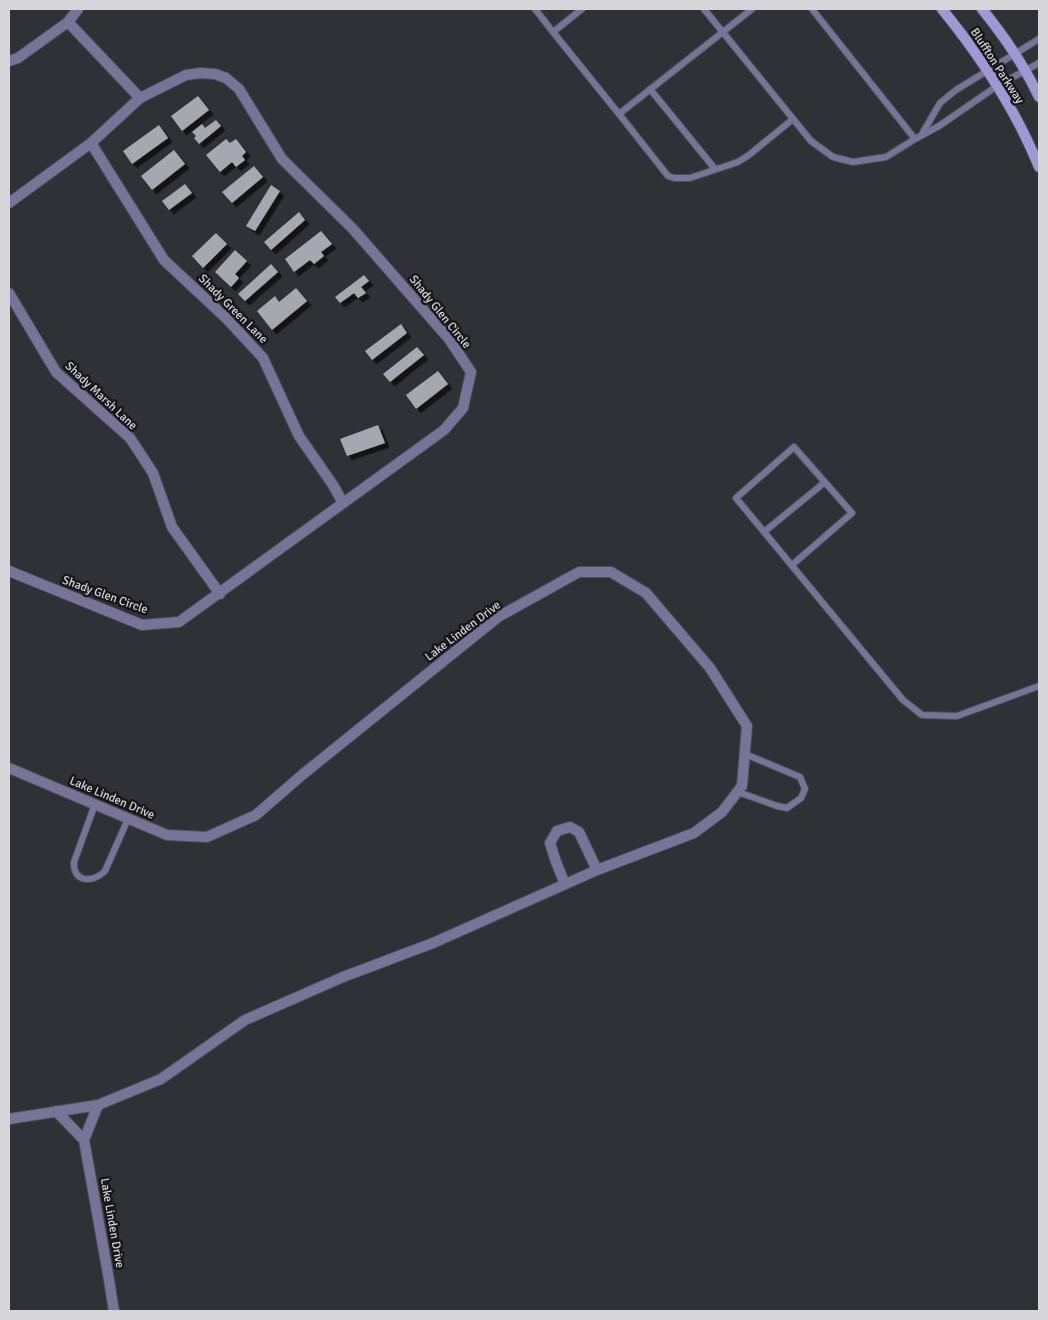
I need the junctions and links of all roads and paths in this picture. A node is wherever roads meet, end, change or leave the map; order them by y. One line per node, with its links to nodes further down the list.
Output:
1 (78, 9): 9 (street)
2 (535, 9): 10 (lane)
3 (582, 9): 10 (lane)
4 (704, 9): 11 (lane)
5 (752, 9): 11 (lane)
6 (812, 9): 25 (lane)
7 (942, 9): 16 (main road, Bluffton Parkway)
8 (982, 9): 13 (main road, Bluffton Parkway)
9 (68, 22): 14 (street); 21 (street)
10 (553, 32): 22 (lane)
11 (723, 32): 19 (lane); 23 (lane)
12 (1039, 40): 13 (lane)
13 (1014, 54): 16 (lane); 17 (main road, Bluffton Parkway)
14 (9, 61)
15 (1039, 63): 17 (lane)
16 (987, 70): 18 (main road, Bluffton Parkway); 24 (lane)
17 (1026, 71): 18 (lane); 20 (main road, Bluffton Parkway)
18 (997, 86): 24 (lane); 27 (main road, Bluffton Parkway)
19 (650, 89): 22 (lane); 28 (lane)
20 (1039, 97)
21 (140, 98): 26 (street, Shady Glen Circle); 32 (street, Shady Glen Circle)
22 (619, 114): 28 (lane)
23 (793, 119): 25 (lane); 28 (lane)
24 (922, 135): 25 (lane)
25 (915, 139)
26 (91, 143): 29 (street, Shady Glen Circle); 32 (street, Shady Green Lane)
27 (1039, 167)
28 (715, 169)
29 (9, 203)
30 (9, 293): 36 (street, Shady Marsh Lane)
31 (824, 482): 33 (lane); 33 (lane); 34 (lane)
32 (343, 503): 36 (street, Shady Glen Circle)
33 (764, 532): 34 (lane)
34 (792, 565): 37 (lane)
35 (9, 571): 36 (street, Shady Glen Circle)
36 (220, 594)
37 (1039, 686)
38 (745, 754): 40 (street, Lake Linden Drive); 40 (lane); 42 (street, Lake Linden Drive)
39 (9, 768): 41 (street, Lake Linden Drive)
40 (738, 792): 43 (street, Lake Linden Drive)
41 (95, 804): 42 (street, Lake Linden Drive); 42 (lane)
42 (128, 818)
43 (597, 870): 44 (street, Lake Linden Drive); 44 (street)
44 (565, 884): 45 (street, Lake Linden Drive)
45 (98, 1105): 46 (street, Lake Linden Drive); 48 (street)
46 (56, 1111): 47 (street, Lake Linden Drive); 48 (street)
47 (9, 1119)
48 (84, 1140): 49 (street, Lake Linden Drive)
49 (114, 1311)

